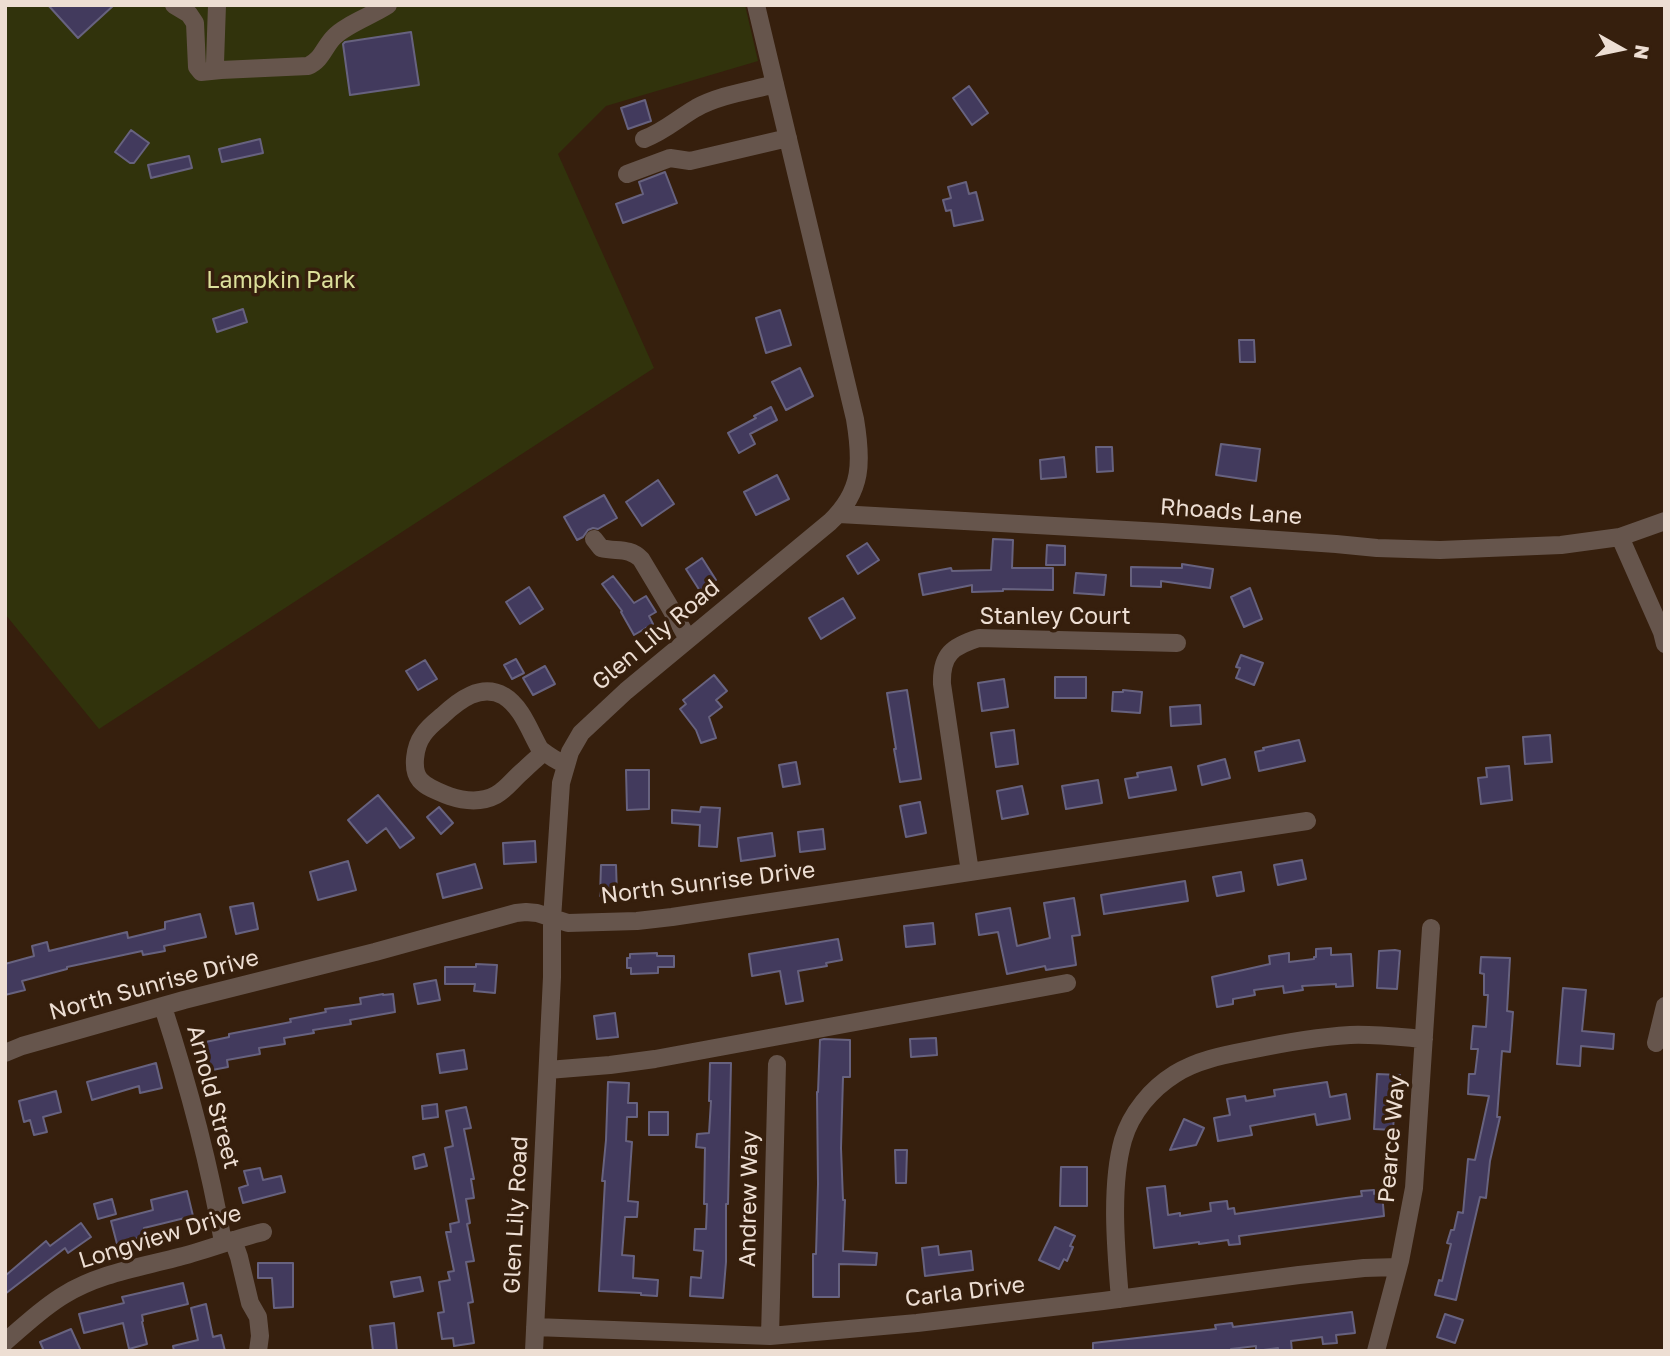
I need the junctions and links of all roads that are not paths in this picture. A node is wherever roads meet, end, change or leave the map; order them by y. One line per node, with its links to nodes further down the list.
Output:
1 (174, 5): 5 (street)
2 (217, 5): 6 (street)
3 (388, 5): 6 (street)
4 (756, 5): 7 (street, Glen Lily Road)
5 (194, 14): 6 (street)
6 (221, 70)
7 (775, 84): 8 (street, Glen Lily Road); 9 (street)
8 (788, 138): 10 (street); 11 (street, Glen Lily Road)
9 (644, 139)
10 (626, 174)
11 (839, 514): 13 (street, Rhoads Lane); 15 (street, Glen Lily Road)
12 (1665, 521): 13 (street, Rhoads Lane)
13 (1620, 537): 17 (street)
14 (594, 539): 15 (street)
15 (688, 639): 19 (street, Glen Lily Road)
16 (1177, 643): 21 (street, Stanley Court)
17 (1665, 645)
18 (544, 752): 18 (street); 19 (street)
19 (566, 765): 22 (street, Glen Lily Road)
20 (1307, 821): 21 (street, North Sunrise Drive)
21 (970, 872): 22 (street, North Sunrise Drive)
22 (552, 919): 26 (street, North Sunrise Drive); 31 (street, Glen Lily Road)
23 (1431, 928): 27 (street, Pearce Way)
24 (1067, 983): 31 (street)
25 (1665, 1006): 28 (street)
26 (163, 1007): 29 (street, North Sunrise Drive); 33 (street, Arnold Street)
27 (1424, 1039): 34 (street, Pearce Way); 35 (street)
28 (1656, 1043)
29 (5, 1053)
30 (777, 1064): 37 (street, Andrew Way)
31 (548, 1070): 36 (street, Glen Lily Road)
32 (263, 1232): 33 (street, Longview Drive)
33 (228, 1241): 38 (street, Longview Drive); 39 (street, Arnold Street)
34 (1398, 1267): 35 (street, Carla Drive); 41 (street, Pearce Way)
35 (1120, 1299): 37 (street, Carla Drive)
36 (535, 1327): 37 (street, Carla Drive); 40 (street, Glen Lily Road)
37 (770, 1336)
38 (5, 1342)
39 (258, 1351)
40 (534, 1351)
41 (1376, 1351)

